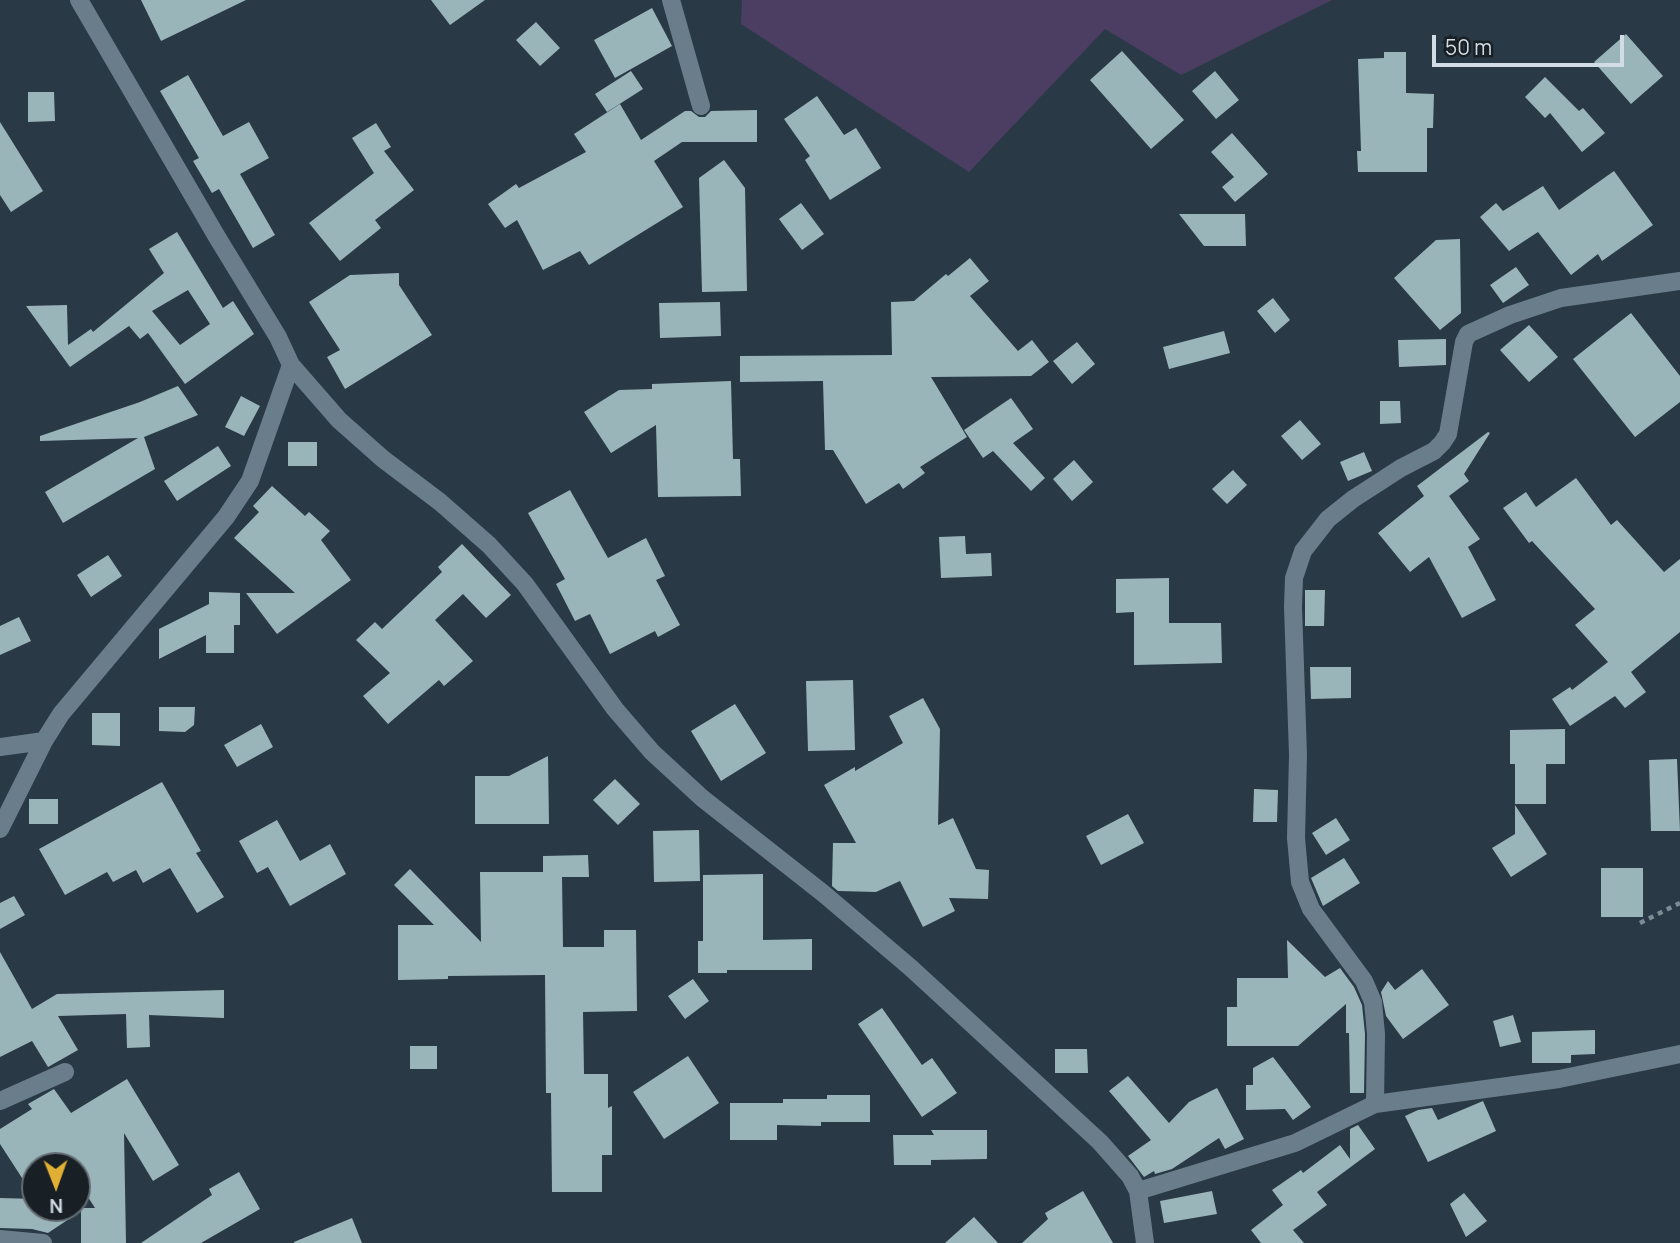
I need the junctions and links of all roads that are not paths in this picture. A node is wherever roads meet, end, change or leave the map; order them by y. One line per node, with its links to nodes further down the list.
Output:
1 (79, 0): 5 (street)
2 (671, 0): 3 (street)
3 (701, 106)
4 (1680, 281): 12 (street)
5 (291, 365): 6 (street); 13 (street)
6 (44, 741): 7 (street); 8 (street)
7 (0, 747)
8 (0, 829)
9 (1680, 1054): 12 (street)
10 (65, 1072): 11 (street)
11 (0, 1101)
12 (1375, 1104): 13 (street)
13 (1138, 1191): 16 (street)
14 (0, 1239): 15 (street)
15 (43, 1243)
16 (1145, 1243)

